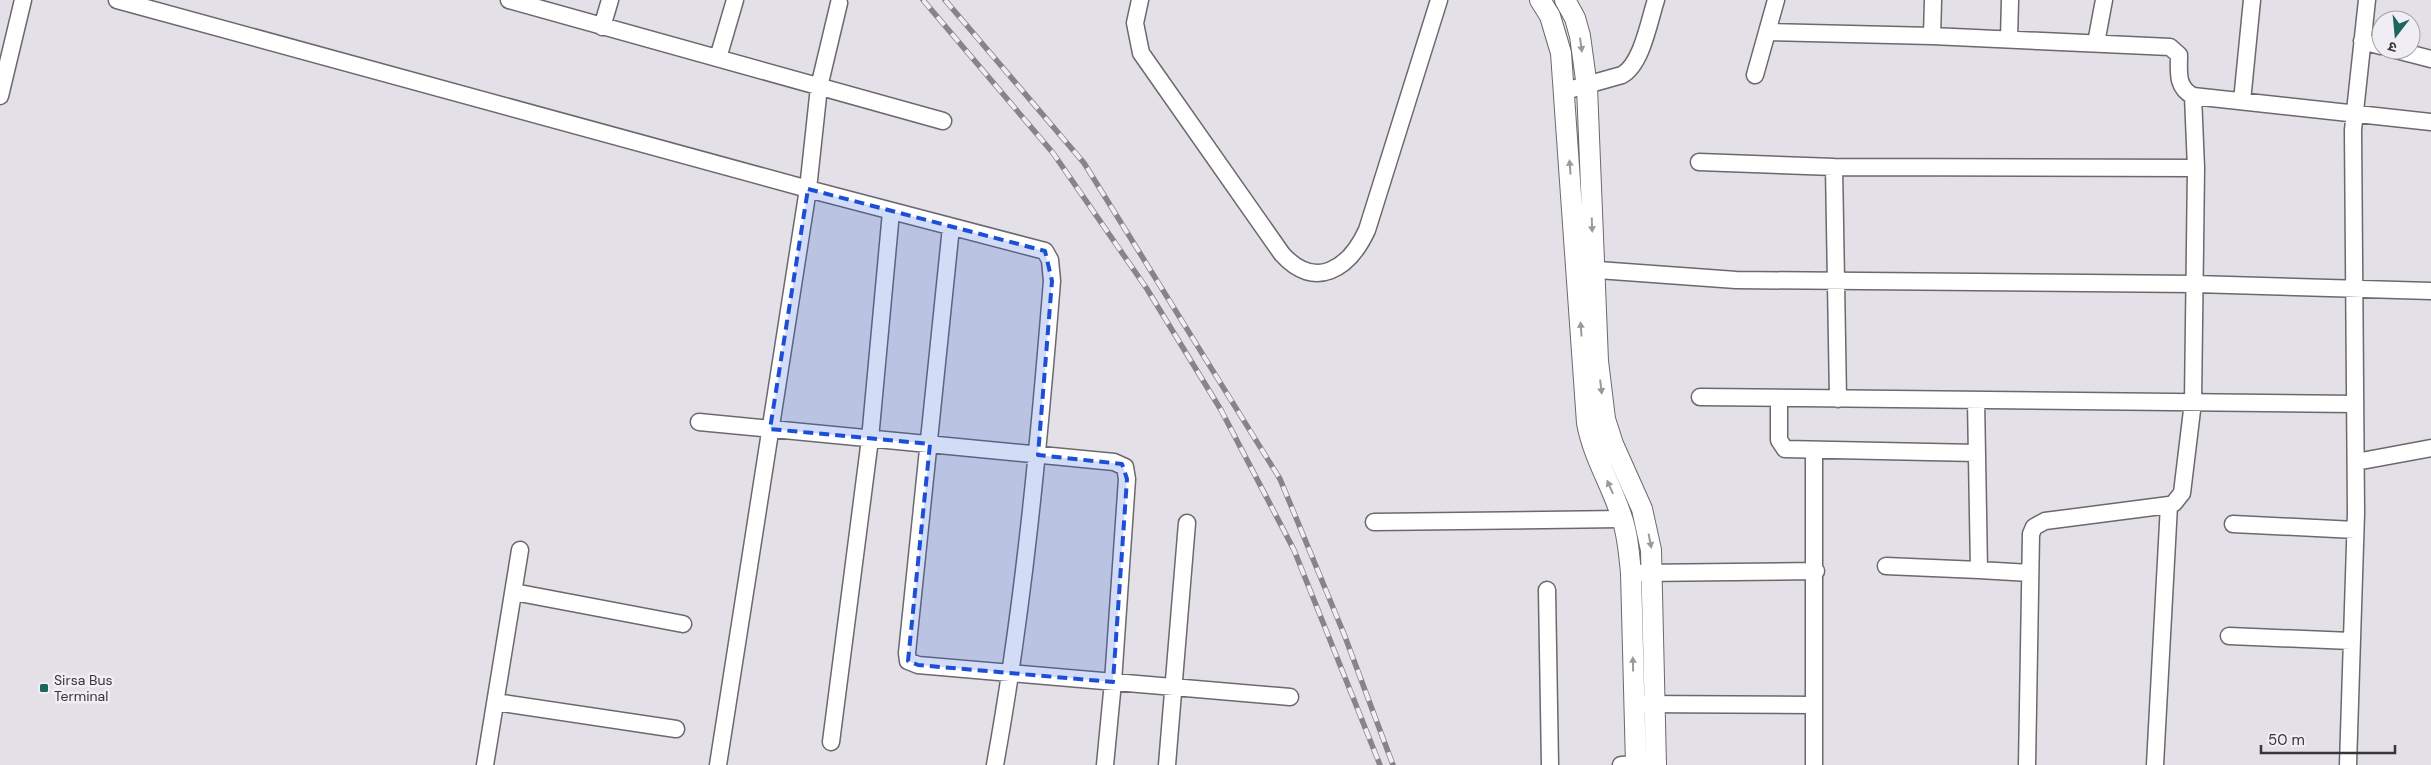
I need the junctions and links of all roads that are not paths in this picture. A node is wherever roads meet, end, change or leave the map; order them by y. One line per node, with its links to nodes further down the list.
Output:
1 (23, 0): 26 (street)
2 (117, 0): 40 (street)
3 (509, 0): 18 (street)
4 (610, 0): 18 (street)
5 (735, 0): 25 (street)
6 (1140, 0): 7 (street)
7 (1439, 0)
8 (1540, 0): 30 (street)
9 (1565, 0): 29 (street, one-way to 29)
10 (1656, 0): 29 (street)
11 (1776, 0): 19 (street)
12 (1933, 0): 20 (street)
13 (2010, 0): 21 (street)
14 (2104, 0): 23 (street)
15 (2252, 0): 33 (street)
16 (2366, 0): 22 (street)
17 (839, 3): 28 (street)
18 (602, 27): 25 (street)
19 (1768, 32): 20 (street); 27 (street)
20 (1932, 36): 21 (street)
21 (2009, 39): 23 (street)
22 (2362, 41): 24 (street); 34 (street)
23 (2096, 43): 32 (street)
24 (2371, 43)
25 (718, 58): 28 (street)
26 (4, 60): 31 (street)
27 (1755, 75)
28 (819, 87): 35 (street); 40 (street)
29 (1587, 87): 30 (street); 43 (street, one-way to 43)
30 (1565, 91): 43 (street, one-way to 30)
31 (0, 96)
32 (2193, 96): 33 (street); 39 (street)
33 (2242, 101): 34 (street)
34 (2354, 115): 36 (street); 46 (street)
35 (943, 120)
36 (2431, 122)
37 (1699, 162): 38 (street)
38 (1834, 167): 39 (street); 44 (street)
39 (2196, 168): 45 (street)
40 (808, 189): 41 (street); 55 (street)
41 (891, 212): 42 (street); 56 (street)
42 (951, 227): 57 (street); 61 (street)
43 (1585, 269): 44 (street); 64 (street, one-way to 43); 74 (street, one-way to 74)
44 (1836, 283): 45 (street); 50 (street)
45 (2195, 284): 46 (street); 52 (street)
46 (2354, 290): 47 (street); 53 (street)
47 (2431, 291)
48 (1700, 397): 49 (street)
49 (1779, 398): 50 (street); 59 (street)
50 (1838, 398): 51 (street)
51 (1976, 400): 52 (street); 60 (street)
52 (2193, 402): 53 (street); 63 (street)
53 (2355, 404): 62 (street)
54 (699, 422): 55 (street)
55 (770, 429): 56 (street); 93 (street)
56 (870, 439): 57 (street); 90 (street)
57 (930, 444): 61 (street); 81 (street)
58 (2431, 448): 62 (street)
59 (1814, 450): 60 (street); 72 (street)
60 (1977, 453): 71 (street)
61 (1038, 454): 81 (street); 82 (street)
62 (2356, 462): 68 (street)
63 (2169, 505): 75 (street); 102 (street)
64 (1622, 518): 65 (street); 73 (street)
65 (1374, 522)
66 (1187, 523): 83 (street)
67 (2233, 524): 68 (street)
68 (2355, 530): 80 (street)
69 (520, 550): 77 (street)
70 (1886, 566): 71 (street)
71 (1979, 570): 75 (street)
72 (1816, 571): 74 (street); 88 (street)
73 (1631, 573): 74 (street); 87 (street, one-way to 73)
74 (1652, 573): 86 (street)
75 (2030, 573): 101 (street)
76 (1547, 590): 97 (street)
77 (514, 592): 78 (street); 85 (street)
78 (683, 624)
79 (2229, 636): 80 (street)
80 (2351, 641): 103 (street)
81 (1012, 672): 82 (street); 94 (street)
82 (1113, 682): 83 (street); 95 (street)
83 (1174, 687): 84 (street); 96 (street)
84 (1290, 697)
85 (496, 702): 89 (street); 92 (street)
86 (1655, 703): 87 (street); 88 (street); 91 (street)
87 (1634, 704): 99 (street)
88 (1814, 705): 100 (street)
89 (676, 729)
90 (831, 742)
91 (1656, 764): 99 (street)
92 (485, 765)
93 (718, 765)
94 (995, 765)
95 (1105, 765)
96 (1167, 765)
97 (1550, 765)
98 (1621, 765): 99 (street)
99 (1636, 765)
100 (1814, 765)
101 (2027, 765)
102 (2155, 765)
103 (2348, 765)

